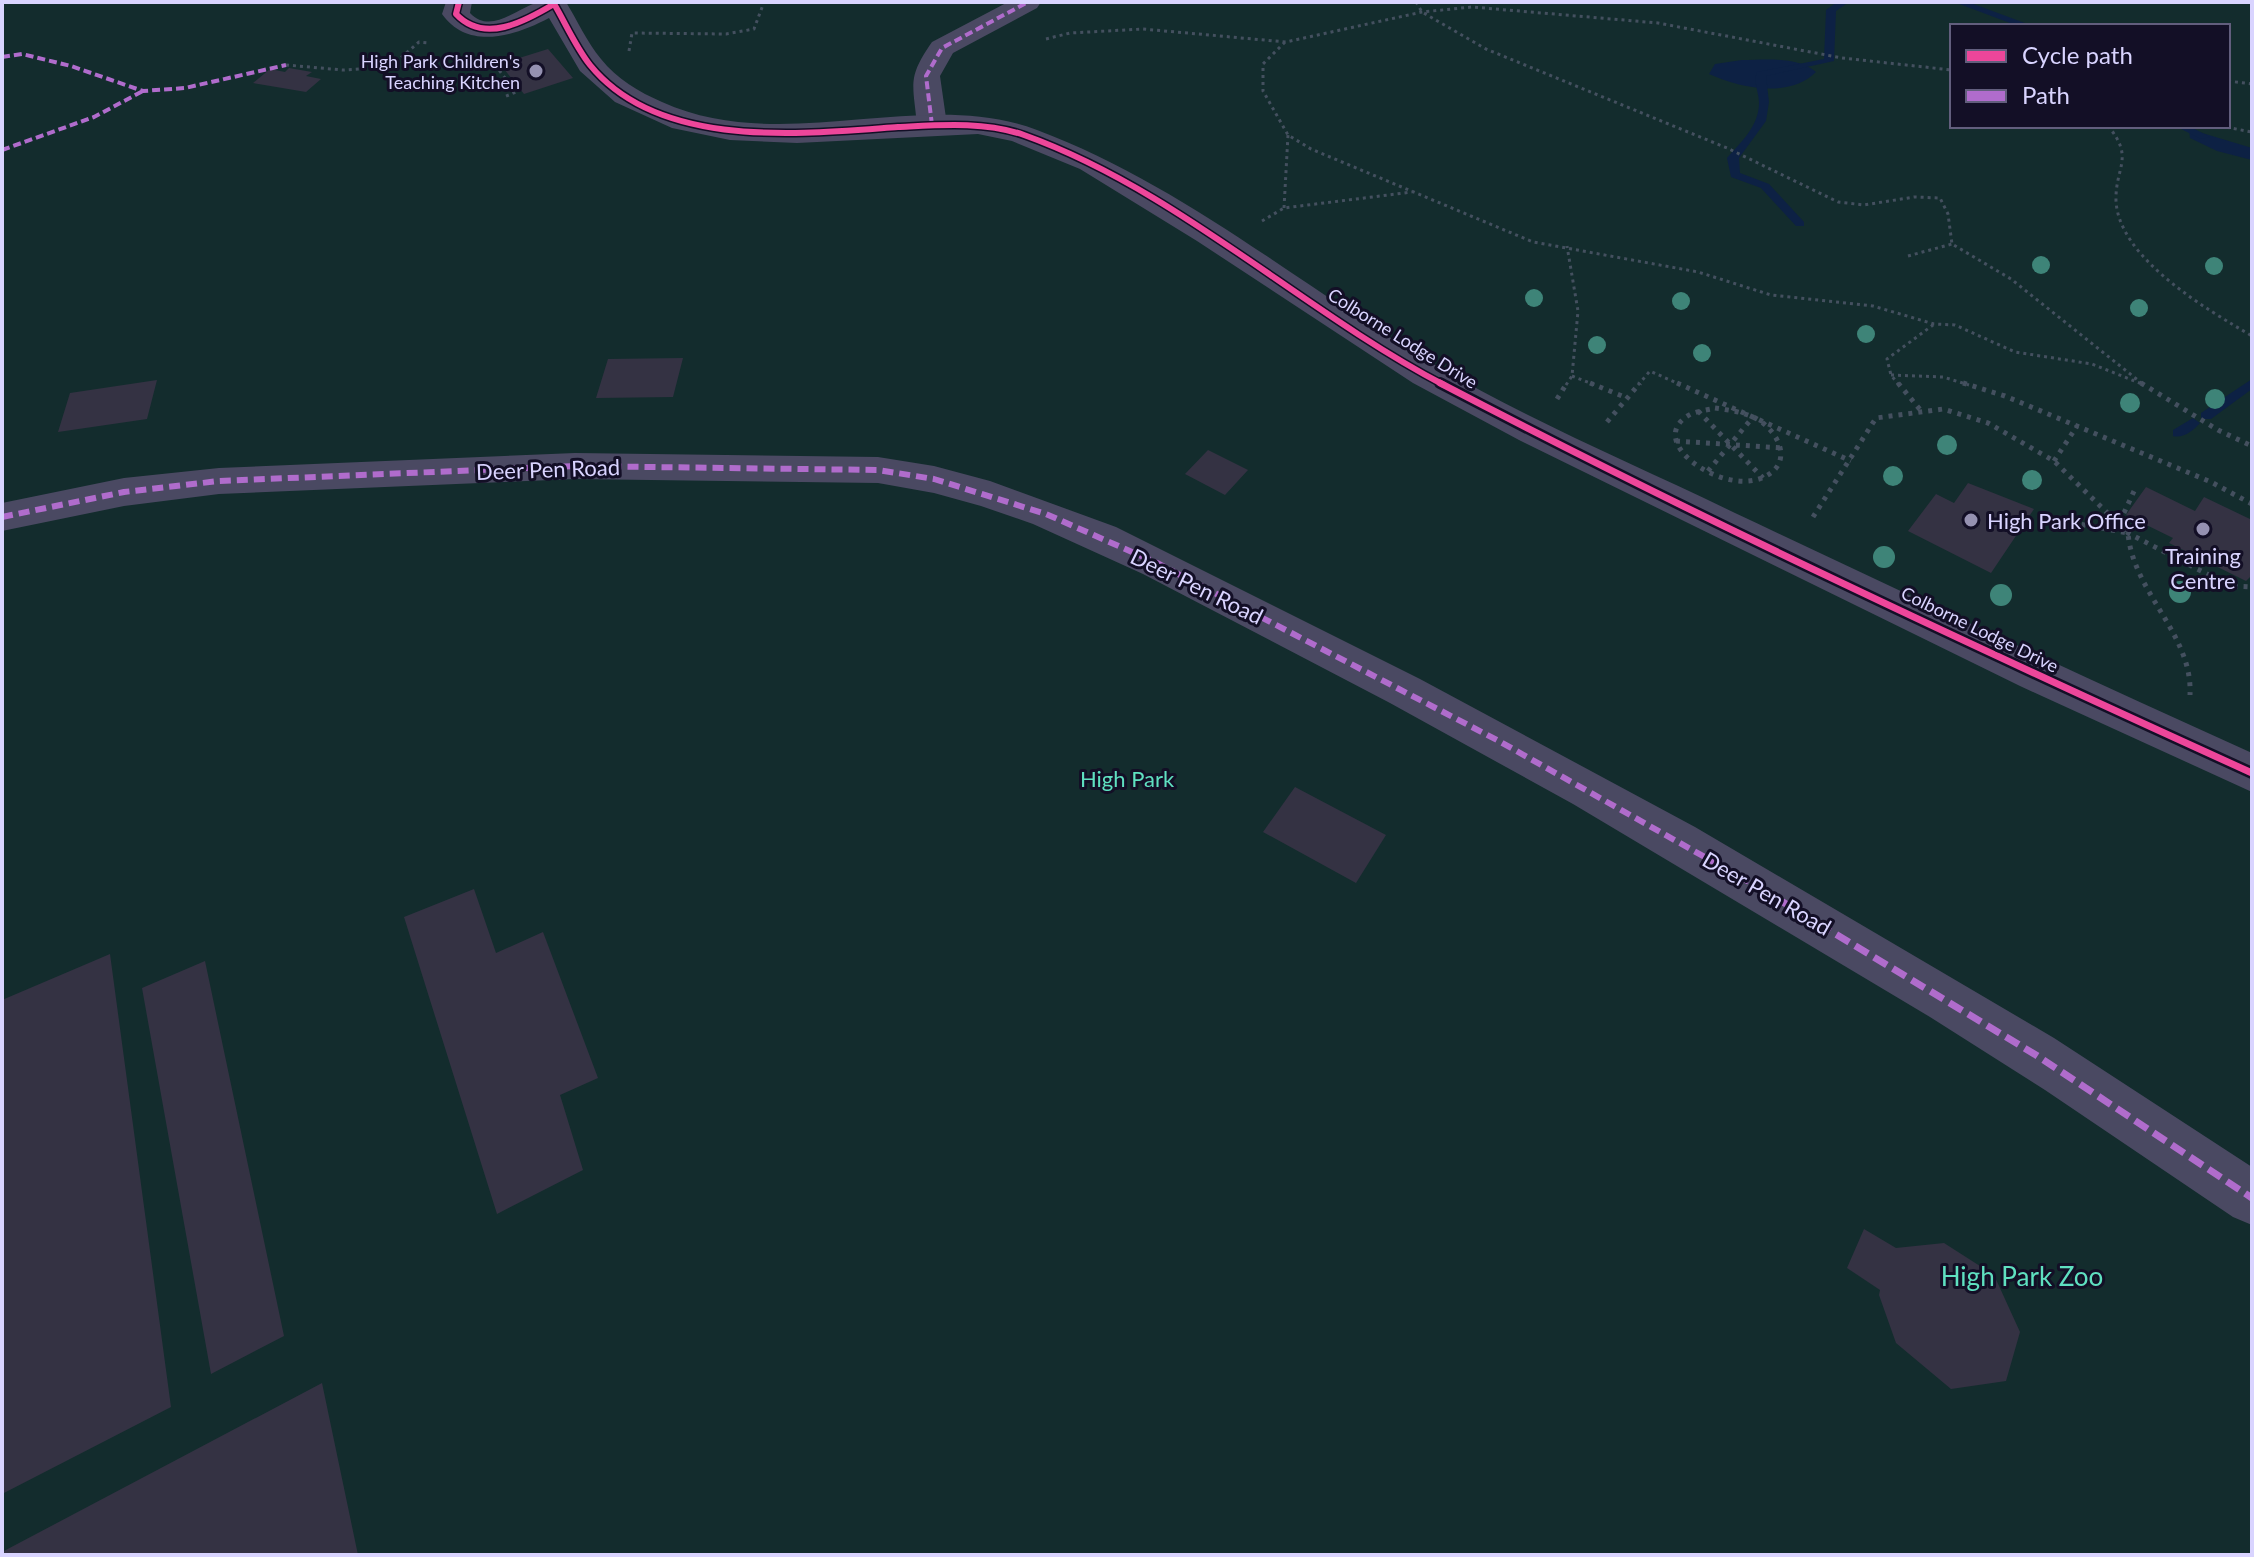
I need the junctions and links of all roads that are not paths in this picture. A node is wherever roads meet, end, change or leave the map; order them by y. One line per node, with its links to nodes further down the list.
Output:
1 (459, 2): 3 (street, Colborne Lodge Drive)
2 (1028, 2): 4 (street)
3 (553, 3): 4 (street, Colborne Lodge Drive)
4 (932, 125): 6 (street, Colborne Lodge Drive)
5 (2, 517): 7 (street, Deer Pen Road)
6 (2252, 773)
7 (2252, 1198)

